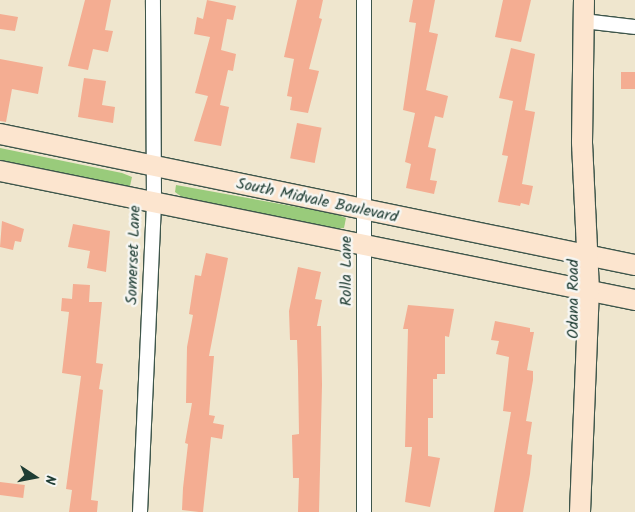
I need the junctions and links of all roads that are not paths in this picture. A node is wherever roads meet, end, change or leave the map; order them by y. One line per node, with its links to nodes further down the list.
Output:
1 (153, 0): 7 (street, Somerset Lane)
2 (364, 0): 10 (street, Rolla Lane)
3 (584, 0): 4 (main road, Odana Road)
4 (584, 21): 5 (street); 12 (main road, Odana Road)
5 (635, 27)
6 (0, 134): 7 (main road, South Midvale Boulevard)
7 (151, 166): 9 (street, Somerset Lane); 10 (main road, South Midvale Boulevard)
8 (0, 171): 9 (main road)
9 (154, 203): 11 (main road); 16 (street, Somerset Lane)
10 (363, 210): 11 (street, Rolla Lane); 12 (main road, South Midvale Boulevard)
11 (366, 246): 14 (main road); 17 (street, Rolla Lane)
12 (581, 254): 13 (main road, South Midvale Boulevard); 14 (main road, Odana Road)
13 (635, 265)
14 (582, 290): 15 (main road); 18 (main road, Odana Road)
15 (635, 300)
16 (140, 512)
17 (364, 512)
18 (580, 512)

